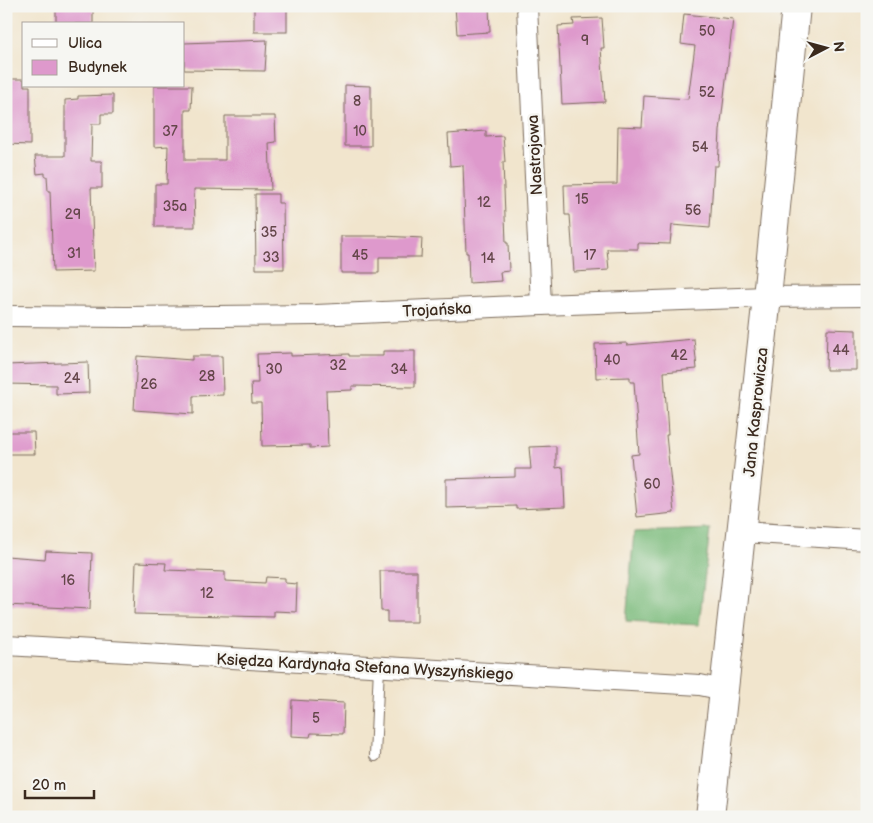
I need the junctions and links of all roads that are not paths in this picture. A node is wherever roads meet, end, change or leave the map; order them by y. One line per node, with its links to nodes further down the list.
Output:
1 (527, 6): 5 (street, Nastrojowa)
2 (796, 6): 4 (street, Jana Kasprowicza)
3 (867, 296): 4 (street, Trojańska)
4 (767, 297): 5 (street, Trojańska); 7 (street, Jana Kasprowicza)
5 (541, 305): 6 (street, Trojańska)
6 (6, 316)
7 (742, 532): 8 (street); 11 (street, Jana Kasprowicza)
8 (867, 540)
9 (6, 645): 10 (street, Księdza Kardynała Stefana Wyszyńskiego)
10 (380, 667): 11 (street, Księdza Kardynała Stefana Wyszyńskiego); 12 (lane)
11 (724, 690): 13 (street, Jana Kasprowicza)
12 (376, 756)
13 (710, 817)

